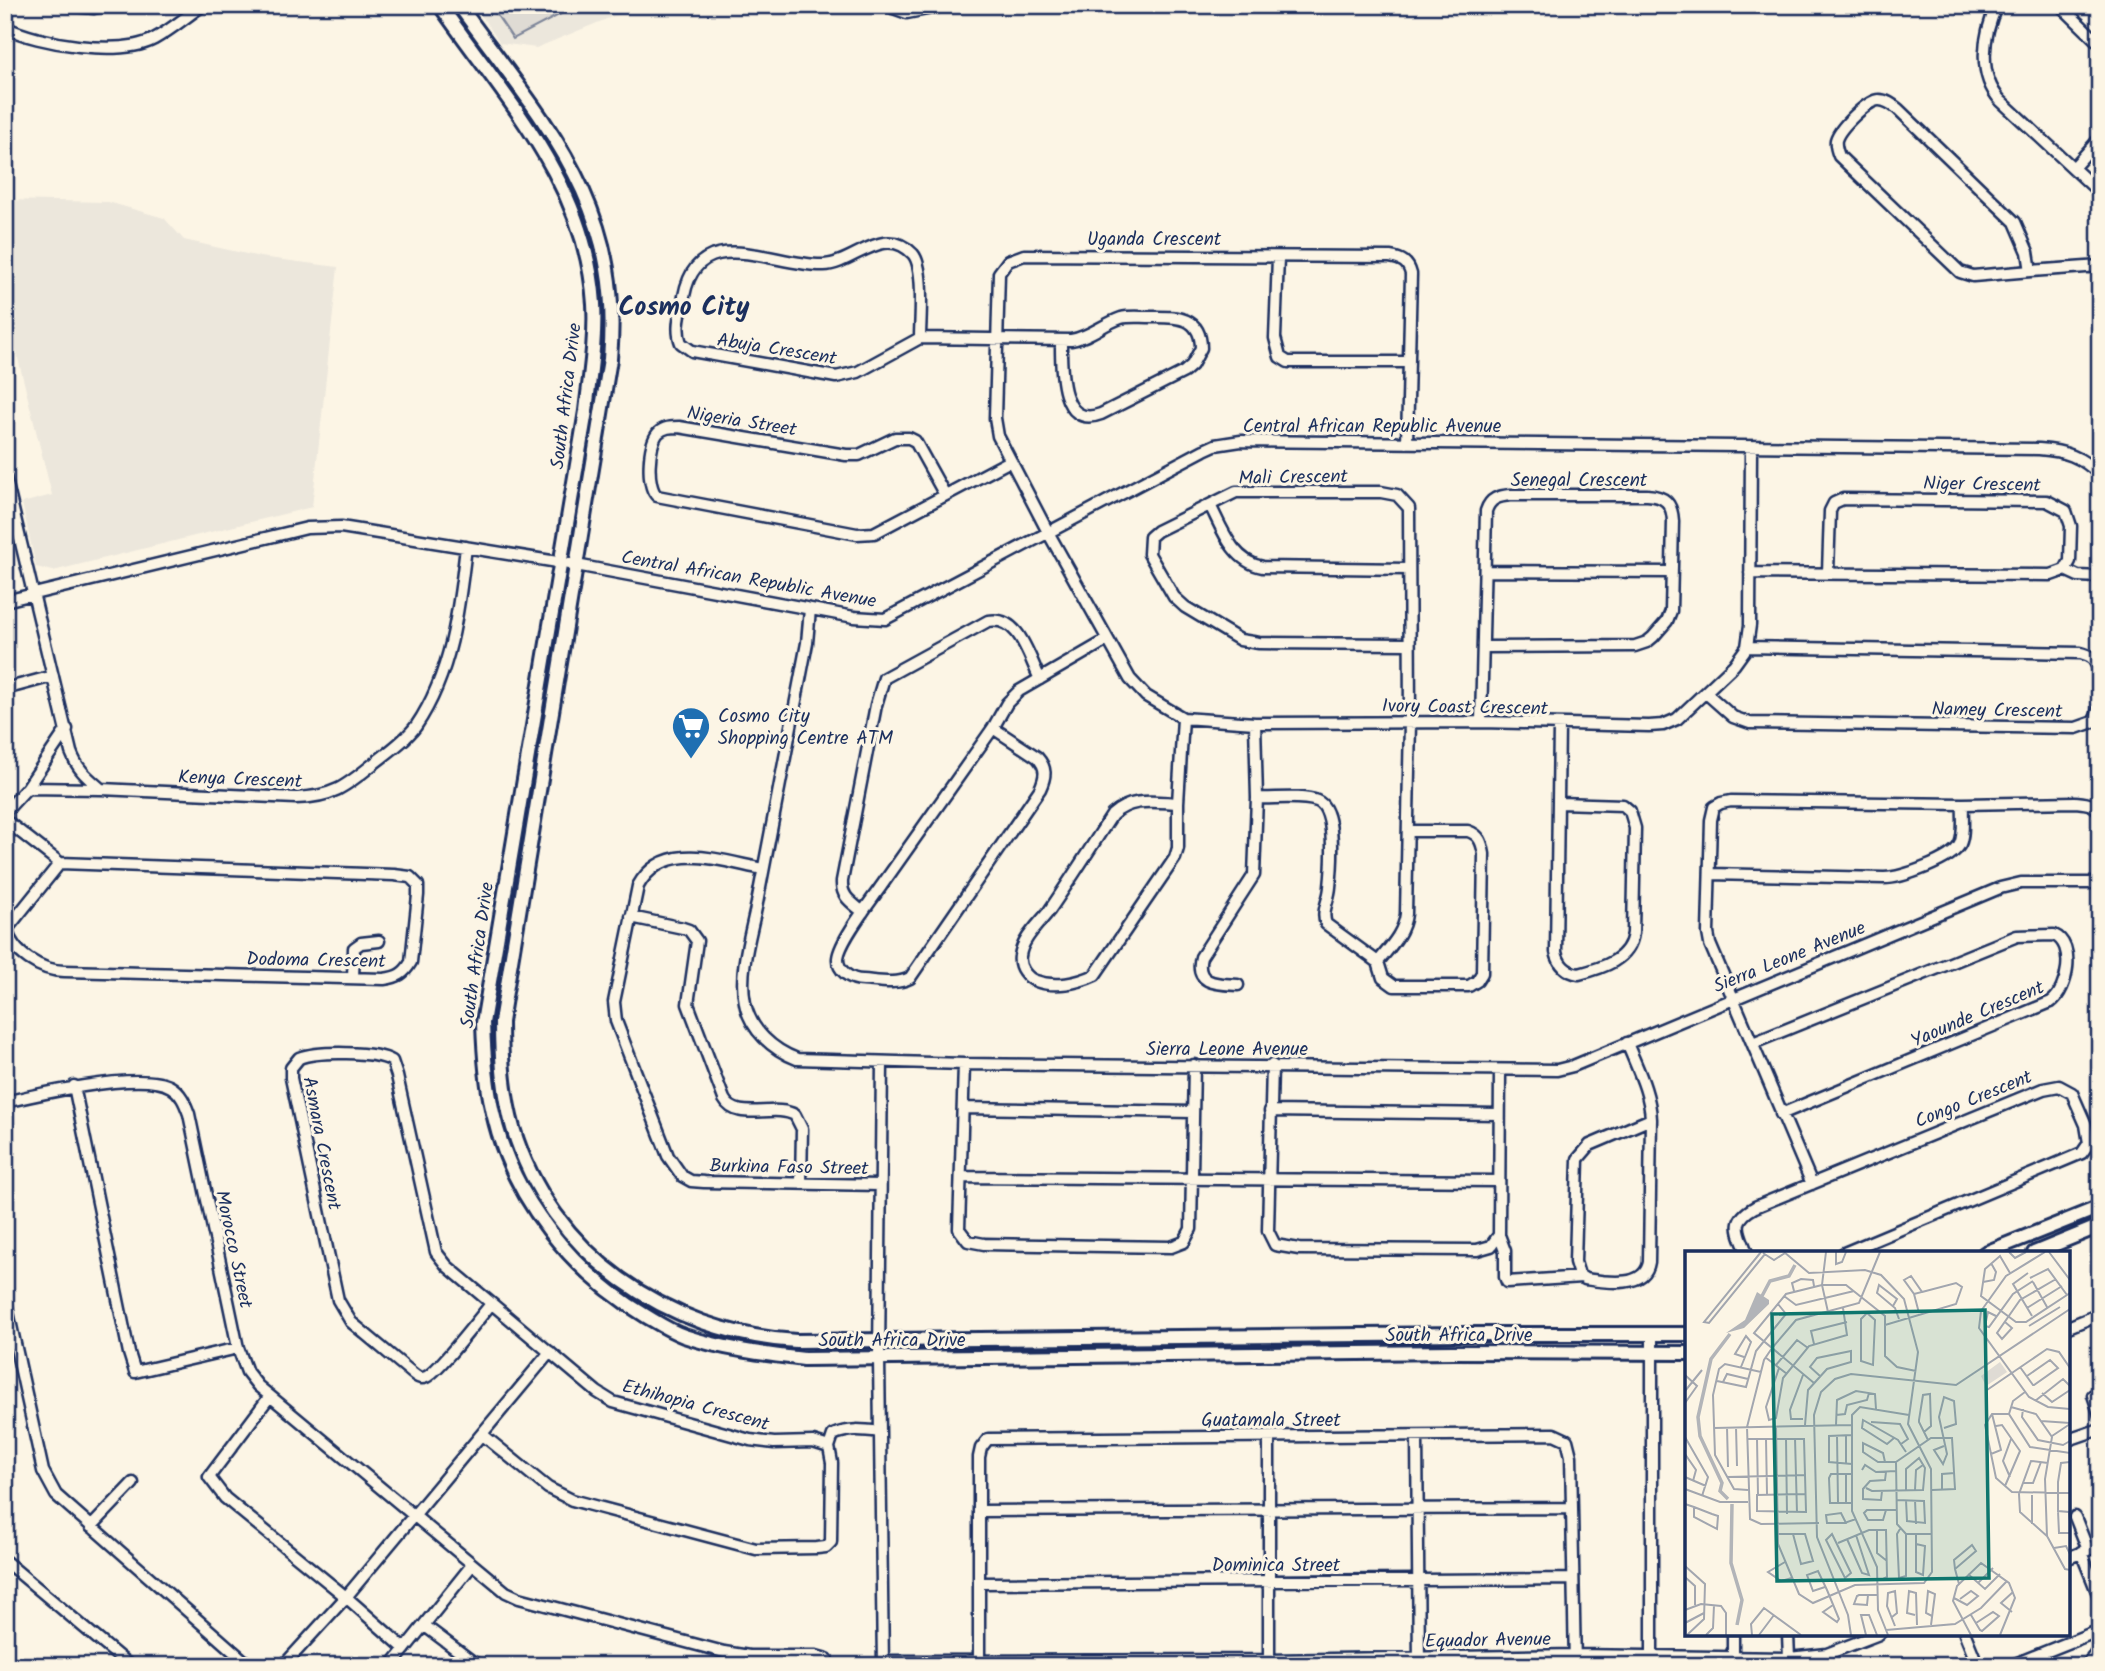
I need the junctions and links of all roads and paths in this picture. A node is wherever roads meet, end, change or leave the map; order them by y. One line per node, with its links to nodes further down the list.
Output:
1 (64, 5): 2 (street)
2 (108, 5)
3 (203, 5): 10 (street)
4 (440, 5): 32 (street, South Africa Drive)
5 (459, 5): 33 (street, South Africa Drive)
6 (885, 5): 7 (street)
7 (948, 5)
8 (1997, 5): 13 (street)
9 (2060, 5): 11 (street)
10 (5, 27)
11 (2100, 44)
12 (2100, 138): 13 (street)
13 (2074, 167): 14 (street)
14 (2100, 193)
15 (1278, 257): 19 (street, Uganda Crescent); 21 (street, Uganda Crescent); 21 (street)
16 (2100, 266): 17 (street)
17 (2031, 271): 17 (street)
18 (920, 338): 18 (street, Abuja Crescent); 19 (street, Abuja Crescent)
19 (996, 338): 20 (street, Abuja Crescent); 24 (street, Uganda Crescent)
20 (1061, 341): 20 (street, Abuja Crescent)
21 (1409, 362): 22 (street, Uganda Crescent)
22 (1407, 443): 23 (street, Central African Republic Avenue); 30 (street, Central African Republic Avenue)
23 (1751, 447): 25 (street, Central African Republic Avenue); 38 (street)
24 (1010, 461): 27 (street, Nigeria Street); 30 (street, Uganda Crescent)
25 (2100, 475)
26 (5, 476): 29 (street)
27 (945, 495): 27 (street, Nigeria Street)
28 (1210, 505): 34 (street); 34 (street, Mali Crescent); 45 (street, Mali Crescent)
29 (10, 517): 41 (street)
30 (1049, 534): 43 (street, Central African Republic Avenue); 44 (street, Ivory Coast Crescent)
31 (466, 547): 32 (street, Central African Republic Avenue); 41 (street, Central African Republic Avenue); 60 (street, Kenya Crescent)
32 (559, 563): 33 (street, Central African Republic Avenue); 121 (street, South Africa Drive)
33 (576, 565): 43 (street, Central African Republic Avenue); 116 (street, South Africa Drive)
34 (1408, 569): 45 (street, Mali Crescent)
35 (2066, 570): 39 (street); 39 (street, Niger Crescent); 40 (street)
36 (1486, 572): 37 (street); 37 (street, Senegal Crescent); 46 (street, Senegal Crescent)
37 (1672, 572): 46 (street, Senegal Crescent)
38 (1751, 573): 39 (street); 47 (street)
39 (1828, 573)
40 (2100, 577)
41 (34, 594): 42 (street, Central African Republic Avenue); 48 (street)
42 (5, 601)
43 (810, 609): 70 (street, Sierra Leone Avenue)
44 (1107, 640): 49 (street); 52 (street, Ivory Coast Crescent)
45 (1408, 644): 53 (street, Mali Crescent)
46 (1485, 647): 54 (street, Senegal Crescent)
47 (1747, 647): 51 (street, Ivory Coast Crescent); 51 (street, Namey Crescent)
48 (53, 676): 50 (street); 58 (street)
49 (1040, 679): 57 (street); 73 (street)
50 (5, 689)
51 (1706, 693): 56 (street, Ivory Coast Crescent)
52 (1183, 718): 55 (street, Ivory Coast Crescent); 62 (street)
53 (1410, 722): 54 (street, Ivory Coast Crescent); 55 (street, Ivory Coast Crescent); 68 (street, Mali Crescent)
54 (1481, 722): 56 (street, Ivory Coast Crescent)
55 (1255, 723): 61 (street)
56 (1559, 725): 63 (street)
57 (993, 728): 73 (street); 73 (street)
58 (66, 729): 59 (street); 60 (street)
59 (27, 788): 60 (street, Kenya Crescent); 65 (street)
60 (101, 789)
61 (1257, 799): 76 (street); 78 (street)
62 (1178, 803): 62 (street)
63 (1559, 803): 63 (street)
64 (1962, 804): 66 (street); 71 (street); 71 (street)
65 (5, 813)
66 (2100, 813)
67 (5, 820): 69 (street)
68 (1408, 831): 76 (street, Mali Crescent); 76 (street)
69 (61, 863): 77 (street, Dodoma Crescent); 77 (street, Dodoma Crescent)
70 (763, 869): 74 (street, Burkina Faso Street); 82 (street, Sierra Leone Avenue)
71 (1710, 874): 79 (street)
72 (2100, 883): 79 (street, Sierra Leone Avenue)
73 (863, 912)
74 (631, 917): 99 (street); 99 (street, Burkina Faso Street)
75 (379, 942): 77 (street)
76 (1378, 961)
77 (353, 978)
78 (1238, 985)
79 (1732, 998): 80 (street, Sierra Leone Avenue); 81 (street)
80 (1627, 1043): 86 (street, Sierra Leone Avenue); 94 (street)
81 (1752, 1043): 93 (street); 93 (street, Yaounde Crescent)
82 (882, 1062): 83 (street, Sierra Leone Avenue); 101 (street)
83 (964, 1064): 84 (street, Sierra Leone Avenue); 89 (street)
84 (1195, 1065): 85 (street, Sierra Leone Avenue); 91 (street)
85 (1272, 1065): 86 (street, Sierra Leone Avenue); 90 (street)
86 (1500, 1069): 92 (street)
87 (74, 1086): 88 (street, Morocco Street); 117 (street, Morocco Street); 117 (street)
88 (5, 1102)
89 (963, 1108): 91 (street); 95 (street)
90 (1270, 1111): 92 (street); 97 (street)
91 (1193, 1112): 96 (street)
92 (1499, 1114): 98 (street)
93 (1781, 1114): 100 (street)
94 (1651, 1119): 109 (street); 109 (street)
95 (961, 1177): 96 (street); 96 (street)
96 (1191, 1178): 97 (street)
97 (1268, 1180): 98 (street); 104 (street)
98 (1499, 1181): 104 (street)
99 (801, 1183): 101 (street, Burkina Faso Street)
100 (1812, 1184): 105 (street, Congo Crescent); 106 (street, Congo Crescent)
101 (880, 1185): 116 (street)
102 (2100, 1207): 107 (street)
103 (2100, 1226): 108 (street)
104 (1499, 1234): 109 (street)
105 (1746, 1251)
106 (1849, 1251)
107 (1990, 1251)
108 (2039, 1251)
109 (1582, 1277)
110 (5, 1298): 139 (street)
111 (491, 1304): 111 (street, Asmara Crescent); 118 (street, Ethihopia Crescent)
112 (2100, 1314): 113 (street)
113 (2070, 1326)
114 (1652, 1334): 115 (street, South Africa Drive); 116 (street, South Africa Drive); 119 (street)
115 (1685, 1334)
116 (880, 1339): 121 (street)
117 (238, 1348): 123 (street, Morocco Street)
118 (550, 1352): 127 (street); 131 (street, Ethihopia Crescent)
119 (1652, 1353): 120 (street, South Africa Drive); 121 (street, South Africa Drive); 163 (street)
120 (1685, 1353)
121 (880, 1358): 126 (street)
122 (2093, 1395): 124 (street)
123 (270, 1396): 137 (street, Morocco Street); 149 (street)
124 (2100, 1416)
125 (2100, 1429): 130 (street)
126 (880, 1432): 131 (street); 164 (street)
127 (483, 1435): 131 (street); 137 (street)
128 (1418, 1436): 129 (street, Guatamala Street); 134 (street, Guatamala Street); 135 (street)
129 (1269, 1437): 133 (street); 136 (street, Guatamala Street)
130 (2070, 1439)
131 (829, 1447)
132 (133, 1483): 139 (street)
133 (1270, 1508): 135 (street); 136 (street); 146 (street)
134 (1572, 1508): 135 (street); 145 (street, Guatamala Street)
135 (1418, 1509): 147 (street)
136 (979, 1511): 148 (street, Guatamala Street)
137 (414, 1516): 144 (street, Morocco Street); 149 (street)
138 (2076, 1517): 141 (street)
139 (91, 1527): 168 (street)
140 (2100, 1545): 141 (street)
141 (2085, 1551): 142 (street); 150 (street)
142 (2070, 1557)
143 (5, 1561): 167 (street)
144 (472, 1565): 151 (street); 172 (street, Morocco Street)
145 (1573, 1580): 147 (street, Dominica Street); 161 (street, Guatamala Street)
146 (1269, 1582): 147 (street, Dominica Street); 148 (street, Dominica Street); 166 (street)
147 (1418, 1582): 162 (street)
148 (979, 1583): 165 (street, Guatamala Street)
149 (346, 1597): 158 (street); 169 (street)
150 (2100, 1599)
151 (425, 1626): 158 (street); 171 (street)
152 (2100, 1630): 174 (street)
153 (1733, 1636): 159 (street)
154 (1788, 1636): 160 (street)
155 (1873, 1636): 160 (street, Equador Avenue)
156 (1966, 1636): 173 (street)
157 (2100, 1648): 175 (street)
158 (405, 1649): 170 (street)
159 (1733, 1658): 160 (street, Equador Avenue); 163 (street, Equador Avenue)
160 (1789, 1658)
161 (1575, 1660): 162 (street, Equador Avenue); 163 (street, Equador Avenue)
162 (1418, 1661): 166 (street, Equador Avenue)
163 (1652, 1662)
164 (883, 1663): 165 (street, Equador Avenue)
165 (979, 1663): 166 (street, Equador Avenue)
166 (1269, 1663)
167 (130, 1666)
168 (250, 1666)
169 (283, 1666)
170 (391, 1666)
171 (482, 1666)
172 (831, 1666)
173 (1978, 1666)
174 (2010, 1666)
175 (2086, 1666)

